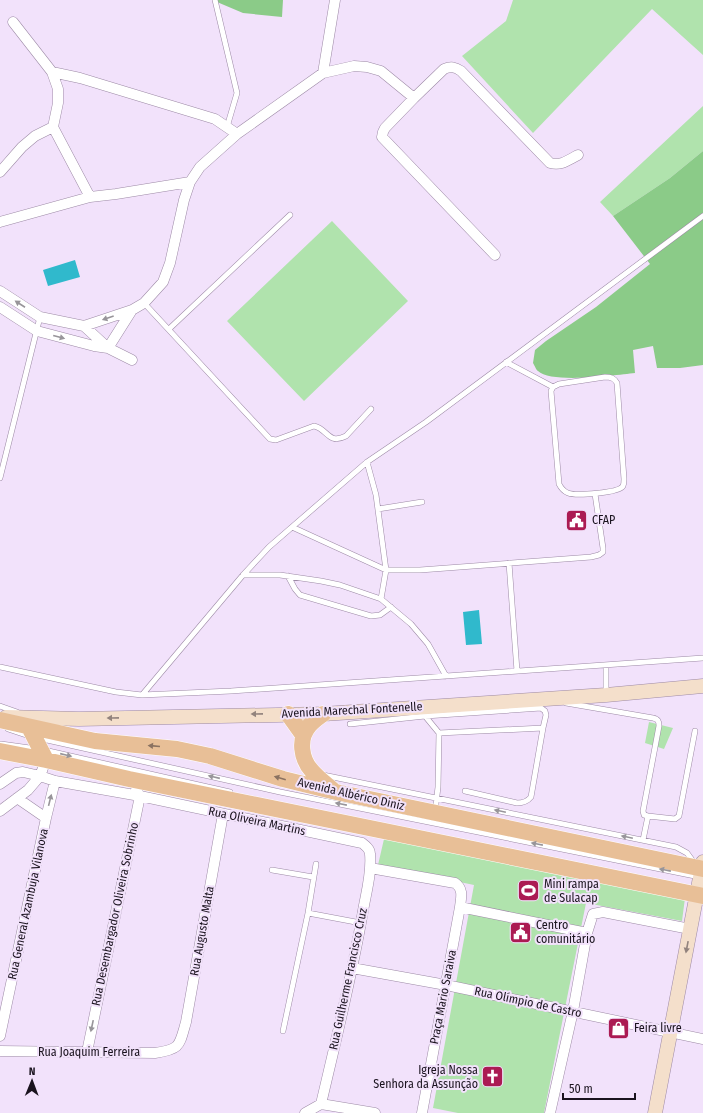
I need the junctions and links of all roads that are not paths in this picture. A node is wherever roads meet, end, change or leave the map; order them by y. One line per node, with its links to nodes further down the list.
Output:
1 (215, 0): 8 (lane)
2 (335, 0): 5 (street)
3 (13, 22): 4 (street)
4 (52, 72): 7 (street); 8 (street)
5 (323, 73): 6 (street); 9 (street)
6 (414, 98): 10 (street); 17 (street)
7 (53, 127): 11 (street); 13 (street)
8 (227, 127): 9 (street)
9 (237, 134): 12 (street)
10 (578, 155)
11 (0, 172)
12 (190, 182): 13 (street); 19 (street)
13 (90, 197): 16 (street)
14 (290, 215): 24 (lane)
15 (703, 216): 28 (lane)
16 (0, 222)
17 (495, 254)
18 (0, 291): 22 (street, one-way to 18)
19 (144, 303): 21 (street); 24 (lane)
20 (0, 307): 25 (street)
21 (132, 310): 23 (street, one-way to 23); 26 (street)
22 (40, 317): 23 (street); 25 (lane)
23 (84, 326): 26 (street)
24 (169, 329): 30 (lane)
25 (37, 331): 26 (street, one-way to 26); 32 (lane)
26 (108, 348): 27 (street)
27 (132, 360)
28 (506, 362): 29 (lane); 31 (lane)
29 (553, 387): 33 (lane); 33 (lane)
30 (371, 409)
31 (367, 462): 35 (lane); 36 (lane)
32 (0, 478)
33 (595, 494): 37 (lane)
34 (422, 502): 35 (lane)
35 (378, 509): 38 (lane)
36 (292, 527): 38 (lane); 39 (lane)
37 (509, 563): 38 (lane); 46 (lane)
38 (386, 570): 41 (lane)
39 (243, 575): 40 (lane); 49 (lane)
40 (288, 576): 41 (lane); 42 (lane)
41 (381, 599): 42 (lane)
42 (391, 607): 47 (lane)
43 (703, 658): 44 (lane)
44 (606, 665): 46 (lane); 50 (lane)
45 (0, 667): 49 (lane)
46 (517, 671): 47 (lane)
47 (446, 676): 49 (lane)
48 (703, 686): 50 (main road, Avenida Marechal Fontenelle)
49 (142, 695)
50 (606, 695): 51 (main road, Avenida Marechal Fontenelle)
51 (558, 698): 54 (main road, Avenida Marechal Fontenelle); 80 (lane)
52 (0, 706): 64 (lane)
53 (288, 714): 54 (main road, Avenida Marechal Fontenelle); 63 (main road); 64 (main road, Avenida Marechal Fontenelle, one-way to 64)
54 (324, 714): 63 (main road)
55 (0, 716): 64 (main road, Avenida Marechal Fontenelle)
56 (425, 716): 58 (lane); 60 (lane); 62 (lane)
57 (0, 720): 64 (main road, Avenida Albérico Diniz)
58 (350, 724)
59 (0, 727): 64 (lane)
60 (543, 728): 62 (lane); 72 (lane)
61 (695, 731): 80 (lane)
62 (439, 733): 77 (lane)
63 (303, 735): 67 (main road)
64 (37, 738): 65 (lane); 66 (main road, Avenida Albérico Diniz); 68 (street); 69 (main road, Avenida Albérico Diniz); 73 (lane, one-way to 73); 74 (main road, Avenida Albérico Diniz, one-way to 64); 88 (lane, one-way to 64)
65 (0, 744)
66 (0, 751)
67 (313, 773): 74 (main road); 77 (lane)
68 (40, 776): 70 (street); 71 (street); 76 (street)
69 (129, 779): 75 (street); 88 (main road, Avenida Albérico Diniz)
70 (55, 781): 75 (street); 81 (street, Rua General Azambuja Vilanova, one-way to 70)
71 (0, 784)
72 (465, 791)
73 (233, 792)
74 (336, 792): 77 (main road, Avenida Albérico Diniz)
75 (140, 796): 79 (street, Rua Oliveira Martins); 104 (street, Rua Desembargador Oliveira Sobrinho, one-way to 104)
76 (17, 798): 78 (street); 81 (street, Rua General Azambuja Vilanova)
77 (436, 805): 82 (lane, one-way to 77); 88 (main road, Avenida Albérico Diniz)
78 (0, 812)
79 (223, 814): 83 (street, Rua Oliveira Martins); 102 (street, Rua Augusto Malta)
80 (648, 816): 82 (lane)
81 (46, 818): 100 (street, Rua General Azambuja Vilanova)
82 (643, 840): 88 (lane)
83 (370, 853): 85 (street, Rua Guilherme Francisco Cruz)
84 (316, 864): 87 (lane)
85 (370, 868): 89 (street, Praça Mario Saraiva); 92 (street, Rua Guilherme Francisco Cruz)
86 (272, 870): 87 (lane)
87 (313, 877): 91 (lane)
88 (700, 879): 90 (main road)
89 (460, 907): 94 (street); 96 (street, Praça Mario Saraiva)
90 (698, 911): 93 (main road)
91 (308, 913): 92 (lane); 98 (lane)
92 (361, 924): 95 (street, Rua Guilherme Francisco Cruz)
93 (690, 929): 94 (street); 99 (main road, one-way to 99)
94 (586, 933): 97 (street)
95 (352, 968): 96 (street, Rua Olímpio de Castro); 105 (street, Rua Guilherme Francisco Cruz)
96 (446, 985): 97 (street, Rua Olímpio de Castro); 108 (street, Praça Mario Saraiva)
97 (573, 1011): 99 (street, Rua Olímpio de Castro); 109 (street)
98 (283, 1031)
99 (671, 1032): 101 (street, Rua Olímpio de Castro); 110 (main road)
100 (0, 1036)
101 (703, 1039)
102 (177, 1047): 104 (street, Rua Joaquim Ferreira)
103 (0, 1052): 104 (street, Rua Joaquim Ferreira)
104 (87, 1052)
105 (321, 1104): 106 (street); 107 (street)
106 (305, 1113)
107 (375, 1113)
108 (422, 1113)
109 (550, 1113)
110 (655, 1113)

